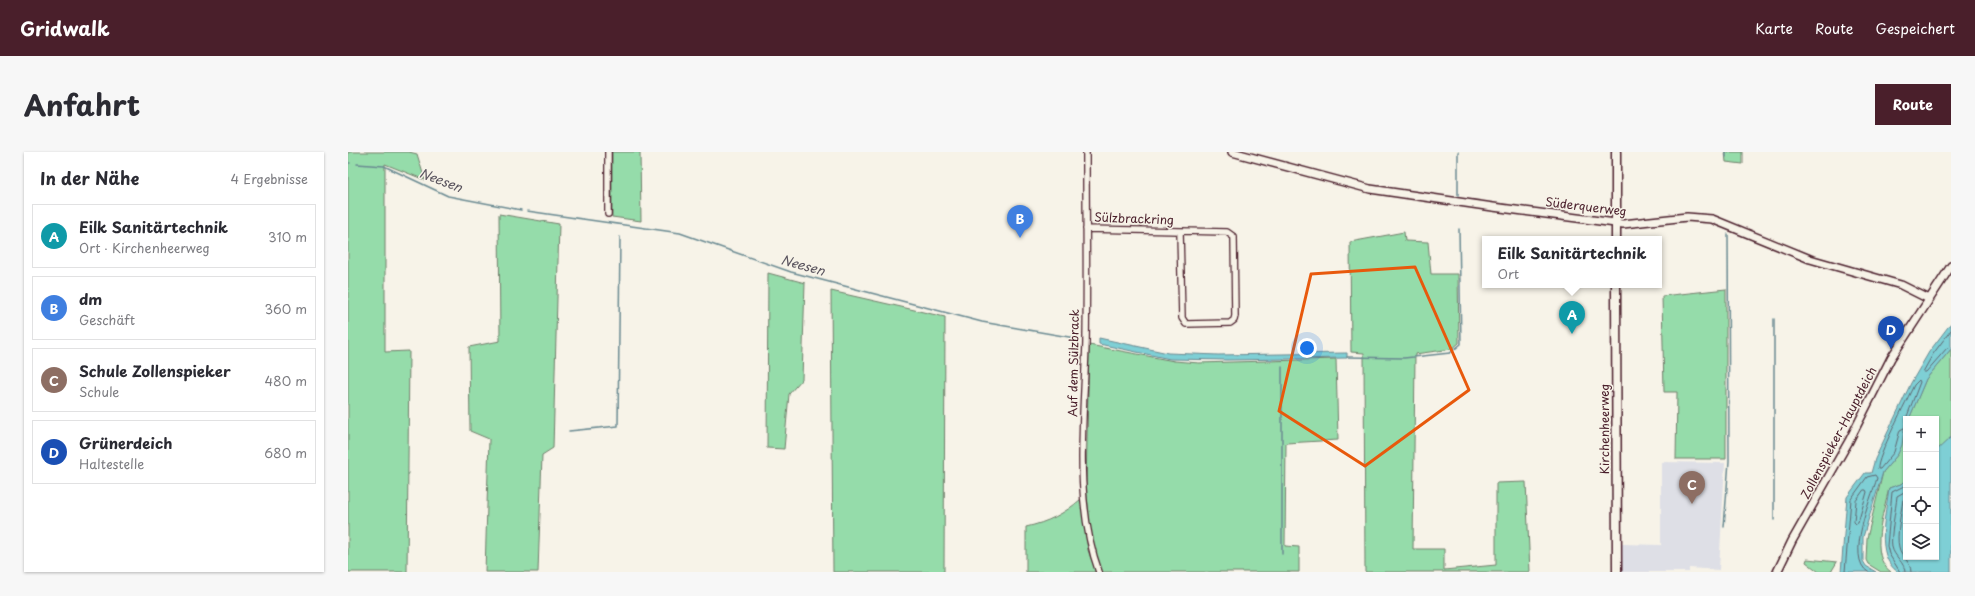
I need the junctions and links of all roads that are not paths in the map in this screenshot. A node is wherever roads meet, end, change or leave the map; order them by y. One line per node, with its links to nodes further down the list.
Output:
1 (608, 152): 5 (street)
2 (1086, 152): 7 (street, Auf dem Sülzbrack)
3 (1232, 152): 6 (street, Süderquerweg)
4 (1616, 152): 6 (main road)
5 (608, 214)
6 (1616, 224): 9 (main road); 12 (street, Süderquerweg)
7 (1086, 229): 8 (street, Sülzbrackring); 13 (street, Auf dem Sülzbrack)
8 (1180, 232): 8 (street, Sülzbrackring)
9 (1616, 236)
10 (1951, 266): 12 (street, Zollenspieker-Hauptdeich)
11 (1616, 288): 14 (main road, Kirchenheerweg)
12 (1929, 299): 15 (street, Zollenspieker-Hauptdeich)
13 (1099, 572)
14 (1617, 572)
15 (1777, 572)

